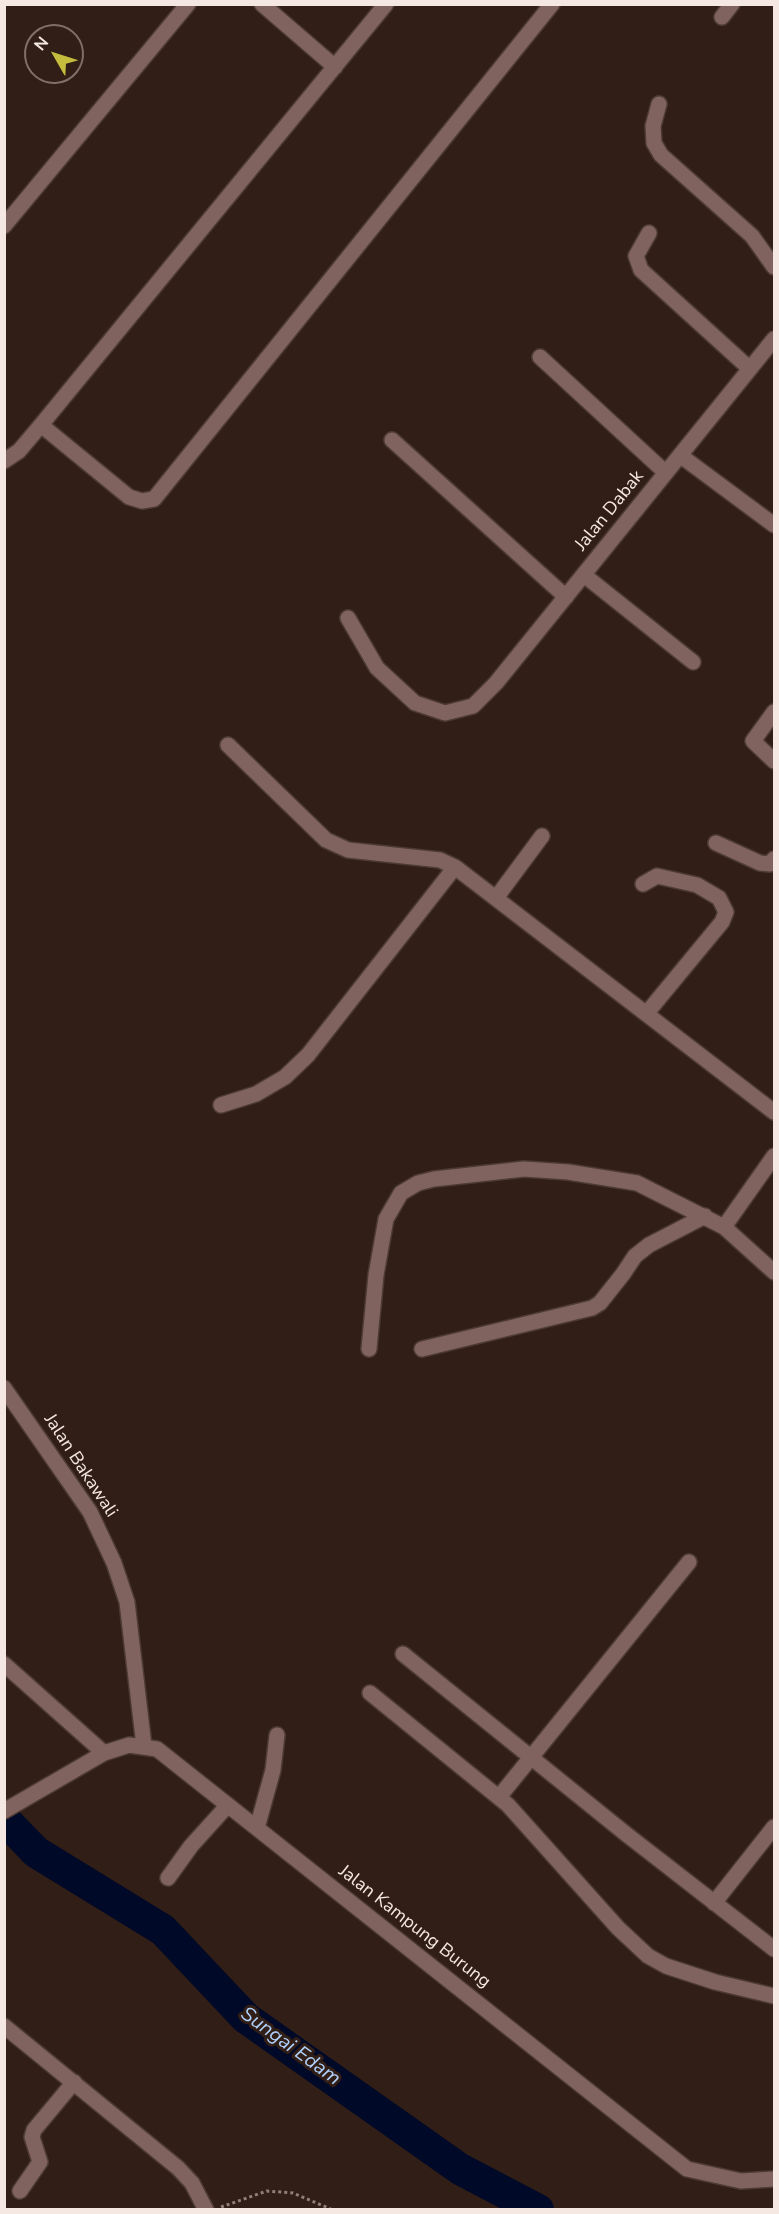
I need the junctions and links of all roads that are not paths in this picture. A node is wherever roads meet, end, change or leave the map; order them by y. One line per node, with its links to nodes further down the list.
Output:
1 (188, 4): 9 (street)
2 (262, 4): 7 (street)
3 (386, 4): 7 (street)
4 (552, 4): 15 (street)
5 (732, 4): 6 (street)
6 (722, 17)
7 (335, 67): 15 (street)
8 (659, 104): 11 (street)
9 (4, 226)
10 (649, 233): 14 (street)
11 (774, 267)
12 (774, 339): 14 (street, Jalan Dabak)
13 (540, 357): 19 (street)
14 (750, 369): 17 (street, Jalan Dabak)
15 (41, 425): 18 (street)
16 (392, 440): 22 (street)
17 (681, 456): 19 (street, Jalan Dabak); 20 (street)
18 (4, 461)
19 (666, 473): 21 (street, Jalan Dabak)
20 (774, 525)
21 (584, 575): 22 (street, Jalan Dabak); 24 (street)
22 (566, 597): 23 (street, Jalan Dabak)
23 (348, 618)
24 (693, 662)
25 (774, 712): 27 (street)
26 (228, 746): 31 (street)
27 (774, 761)
28 (542, 836): 33 (street)
29 (717, 843): 30 (street)
30 (774, 859)
31 (455, 867): 33 (street); 35 (street)
32 (643, 884): 34 (street)
33 (496, 898): 34 (street)
34 (646, 1014): 36 (street)
35 (221, 1105)
36 (774, 1112)
37 (774, 1156): 39 (street)
38 (705, 1216): 39 (street); 41 (street); 42 (street)
39 (724, 1227): 40 (street)
40 (774, 1272)
41 (369, 1349)
42 (422, 1350)
43 (4, 1388): 49 (street, Jalan Bakawali)
44 (689, 1562): 51 (street)
45 (403, 1654): 51 (street)
46 (4, 1665): 50 (street)
47 (370, 1693): 52 (street)
48 (277, 1735): 56 (street)
49 (144, 1746): 50 (street); 53 (street, Jalan Kampung Burung)
50 (104, 1753): 54 (street)
51 (533, 1756): 52 (street); 58 (street)
52 (499, 1797): 60 (street)
53 (228, 1805): 56 (street, Jalan Kampung Burung); 57 (street)
54 (4, 1811)
55 (774, 1827): 58 (street)
56 (257, 1828): 63 (street, Jalan Kampung Burung)
57 (168, 1878)
58 (714, 1903): 59 (street)
59 (774, 1949)
60 (774, 1996)
61 (6, 2030): 62 (street)
62 (74, 2082): 64 (street); 65 (street)
63 (774, 2179)
64 (21, 2191)
65 (206, 2210)

